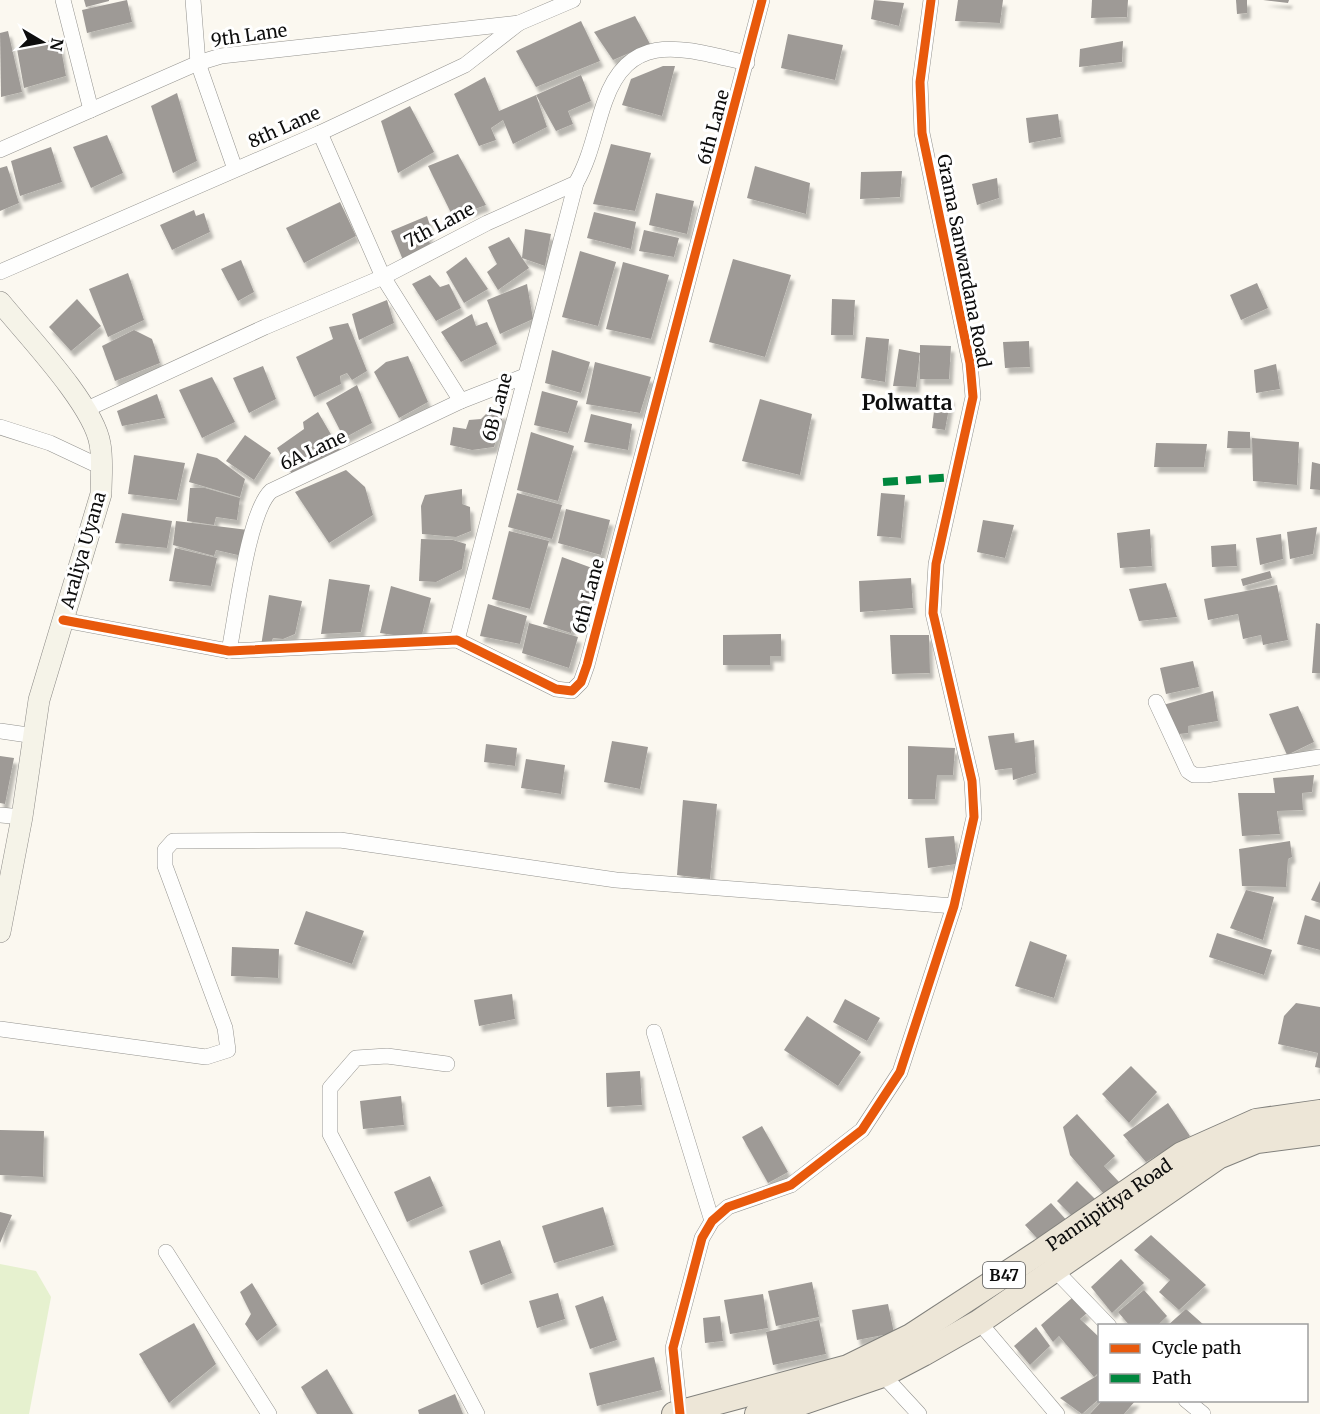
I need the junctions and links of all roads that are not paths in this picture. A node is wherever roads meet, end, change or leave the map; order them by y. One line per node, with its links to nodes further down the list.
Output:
1 (63, 0): 9 (street)
2 (193, 0): 7 (street)
3 (573, 0): 6 (street, 8th Lane)
4 (762, 0): 8 (street, 6th Lane)
5 (931, 0): 31 (street, Grama Sanwardana Road)
6 (519, 23): 7 (street, 9th Lane); 10 (street, 8th Lane)
7 (198, 63): 9 (street, 9th Lane); 12 (street)
8 (747, 63): 13 (street); 23 (street, 6th Lane)
9 (91, 110): 11 (street, 9th Lane)
10 (320, 133): 12 (street, 8th Lane); 15 (street)
11 (0, 150)
12 (235, 169): 14 (street, 8th Lane)
13 (576, 183): 15 (street, 7th Lane); 17 (street, 6B Lane)
14 (0, 272)
15 (383, 277): 18 (street); 19 (street, 7th Lane)
16 (0, 302): 19 (street, Araliya Uyana)
17 (525, 376): 18 (street, 6A Lane); 23 (street, 6B Lane)
18 (461, 401): 24 (street, 6A Lane)
19 (87, 409): 21 (street, Araliya Uyana)
20 (0, 427): 21 (street)
21 (101, 467): 22 (street, Araliya Uyana)
22 (63, 620): 24 (street, 6th Lane); 27 (street, Araliya Uyana)
23 (457, 640): 24 (street, 6th Lane)
24 (229, 651)
25 (1156, 702): 28 (street)
26 (0, 731): 27 (street)
27 (35, 736): 30 (street, Araliya Uyana)
28 (1320, 757)
29 (0, 814): 30 (street)
30 (22, 817): 32 (street, Araliya Uyana)
31 (954, 906): 33 (street); 38 (street, Grama Sanwardana Road)
32 (0, 932)
33 (0, 1029)
34 (654, 1032): 38 (street)
35 (447, 1064): 46 (street)
36 (1320, 1112): 47 (main road, Pannipitiya Road / B47)
37 (1320, 1133): 40 (main road, Pannipitiya Road / B47)
38 (712, 1221): 47 (street)
39 (166, 1252): 45 (street)
40 (1054, 1269): 41 (main road, Pannipitiya Road / B47); 42 (street)
41 (979, 1322): 43 (main road, Pannipitiya Road / B47); 50 (street)
42 (1107, 1324)
43 (883, 1375): 48 (main road, Pannipitiya Road / B47); 49 (street)
44 (1187, 1402): 51 (street)
45 (268, 1414)
46 (477, 1414)
47 (678, 1414)
48 (757, 1414)
49 (919, 1414)
50 (1057, 1414)
51 (1203, 1414)

